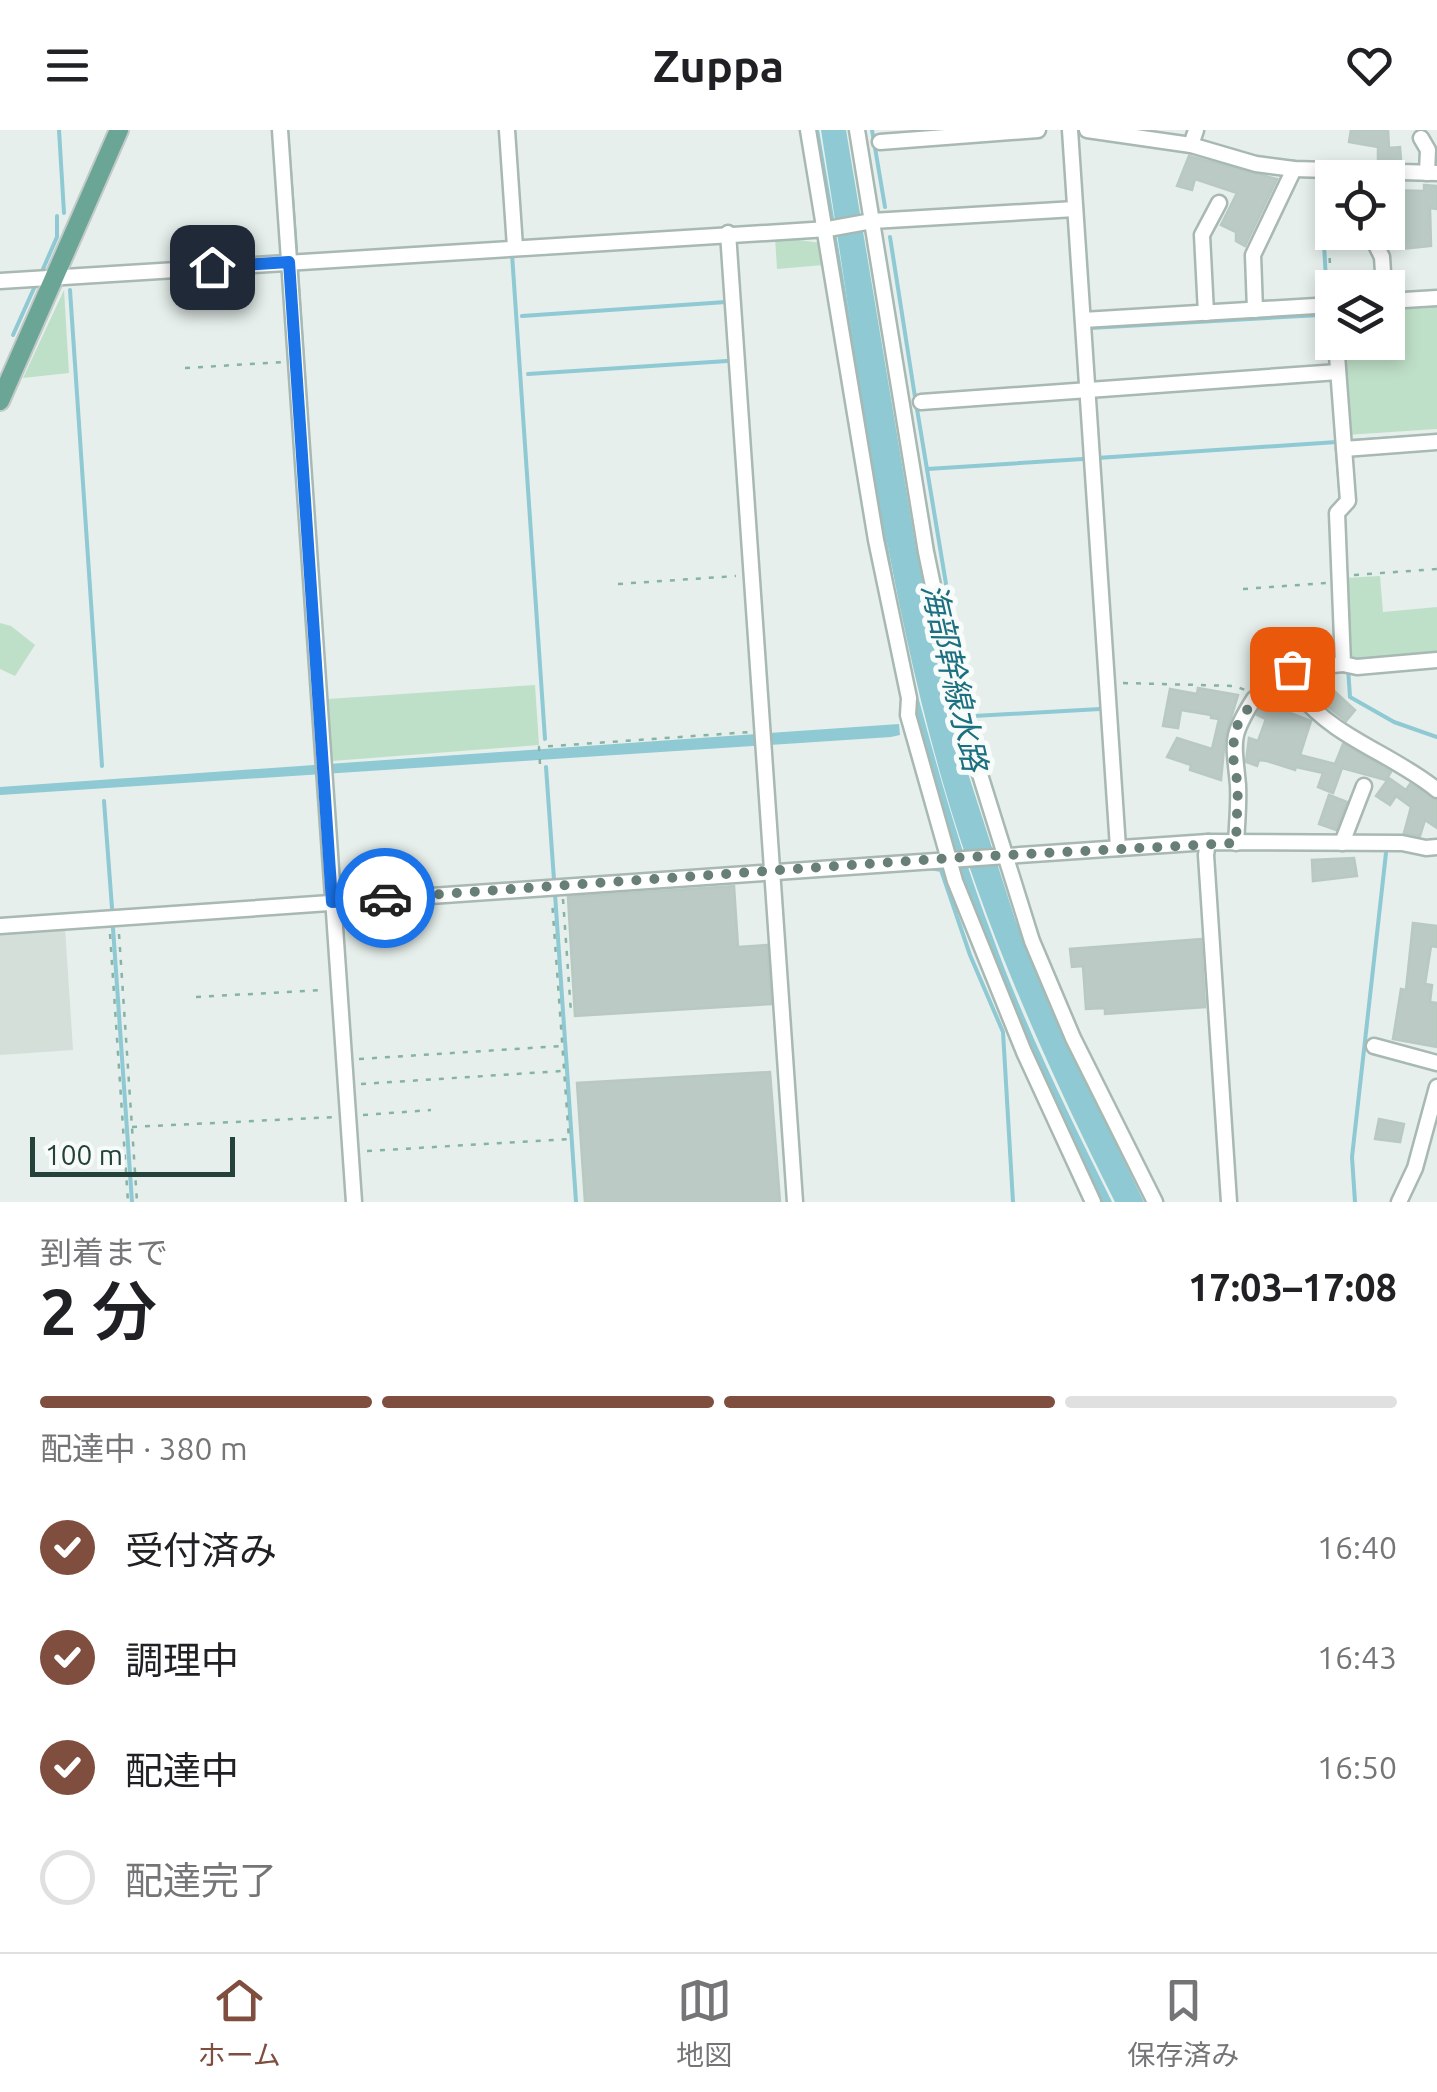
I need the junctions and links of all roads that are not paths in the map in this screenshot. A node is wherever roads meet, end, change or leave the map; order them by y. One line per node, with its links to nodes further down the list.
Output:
1 (119, 130): 21 (main road)
2 (280, 130): 20 (street)
3 (508, 130): 19 (street)
4 (808, 130): 17 (street)
5 (857, 130): 16 (street)
6 (1038, 130): 11 (street)
7 (1070, 130): 15 (street)
8 (1087, 130): 9 (street)
9 (1194, 137): 12 (street)
10 (1421, 138): 13 (street)
11 (880, 142)
12 (1294, 170): 13 (street); 26 (street)
13 (1432, 173)
14 (1219, 203): 27 (street)
15 (1076, 209): 16 (street); 28 (street)
16 (872, 221): 17 (street); 46 (street)
17 (826, 228): 18 (street); 47 (street)
18 (728, 233): 19 (street); 48 (street)
19 (516, 247): 20 (street)
20 (289, 262): 21 (street); 49 (street)
21 (56, 277): 22 (street); 32 (main road)
22 (0, 282)
23 (1437, 298): 24 (street)
24 (1405, 300)
25 (1315, 306): 26 (street)
26 (1256, 310): 27 (street)
27 (1206, 313): 28 (street)
28 (1083, 320): 31 (street)
29 (1337, 360): 30 (street)
30 (1338, 372): 31 (street); 35 (street)
31 (1088, 390): 33 (street); 45 (street)
32 (0, 401)
33 (921, 402)
34 (1437, 442): 35 (street)
35 (1344, 448): 37 (street)
36 (1437, 660): 37 (street)
37 (1343, 664): 38 (street)
38 (1294, 692): 40 (street); 43 (street)
39 (1364, 786): 42 (street)
40 (1437, 790)
41 (1208, 842): 43 (street); 45 (street); 59 (street)
42 (1342, 842): 43 (street); 44 (street)
43 (1236, 843)
44 (1437, 846)
45 (1118, 848): 46 (street)
46 (1004, 856): 47 (street); 58 (street)
47 (949, 858): 48 (street); 57 (street)
48 (771, 872): 49 (street); 56 (street)
49 (332, 902): 50 (street); 55 (street)
50 (0, 926)
51 (1374, 1046): 52 (street)
52 (1437, 1063)
53 (1437, 1087): 54 (street)
54 (1432, 1129): 60 (street)
55 (354, 1202)
56 (795, 1202)
57 (1093, 1202)
58 (1155, 1202)
59 (1229, 1202)
60 (1399, 1202)

